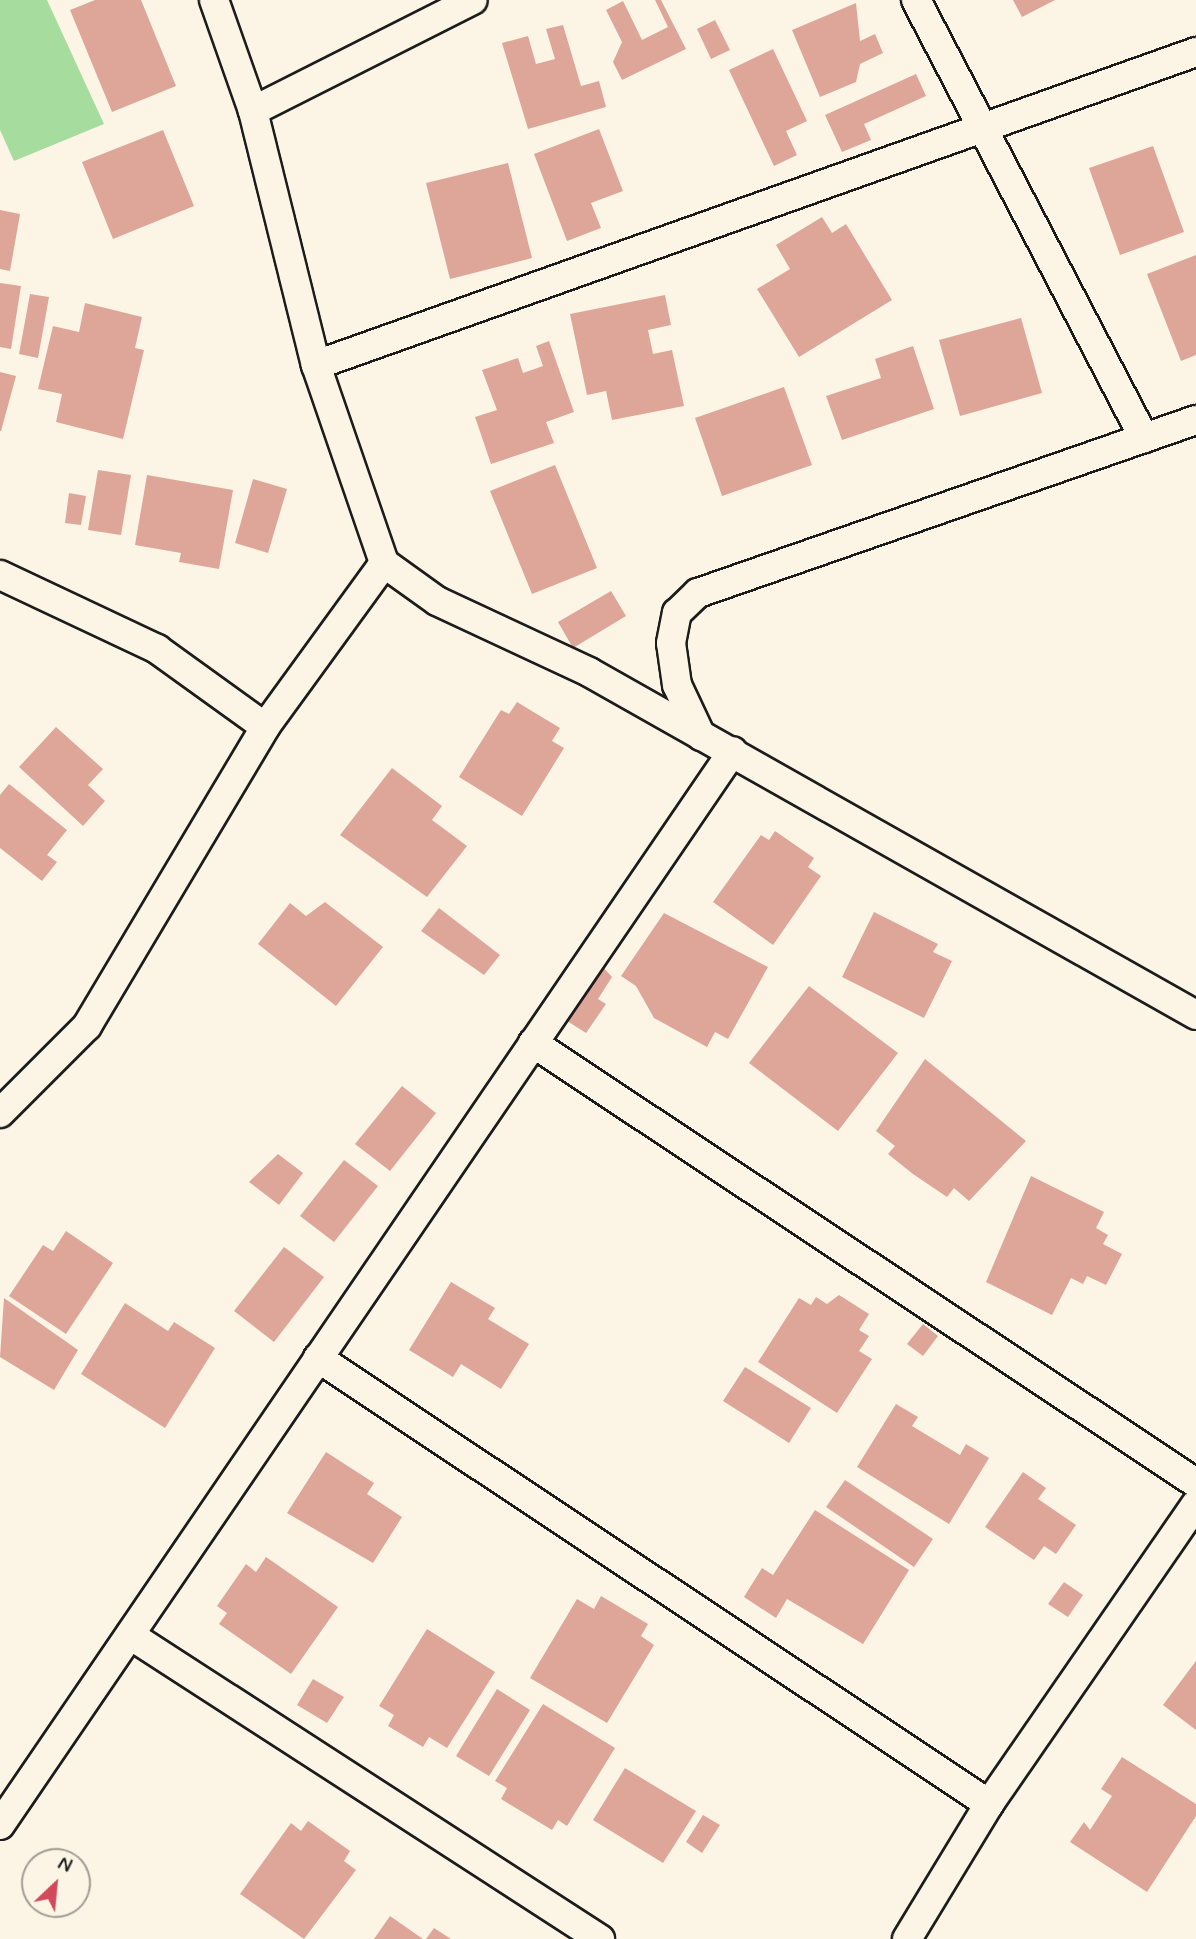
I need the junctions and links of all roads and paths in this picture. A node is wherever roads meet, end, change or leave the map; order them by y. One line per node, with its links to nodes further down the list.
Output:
1 (214, 0): 5 (street)
2 (473, 0): 5 (street)
3 (916, 0): 6 (street)
4 (1196, 52): 6 (street)
5 (253, 111): 7 (street)
6 (980, 131): 7 (street); 9 (street)
7 (316, 365): 10 (street)
8 (1196, 420): 9 (street)
9 (1144, 438): 13 (street)
10 (384, 563): 12 (street); 13 (street)
11 (0, 575): 12 (street)
12 (265, 727): 17 (street)
13 (701, 736): 14 (street)
14 (733, 751): 15 (street); 16 (street)
15 (1196, 1016)
16 (533, 1044): 18 (street); 19 (street)
17 (0, 1114)
18 (318, 1358): 21 (street); 22 (street)
19 (1196, 1483)
20 (1196, 1504): 22 (street)
21 (130, 1635): 23 (street); 24 (street)
22 (989, 1804): 25 (street)
23 (0, 1825)
24 (600, 1939)
25 (906, 1939)

